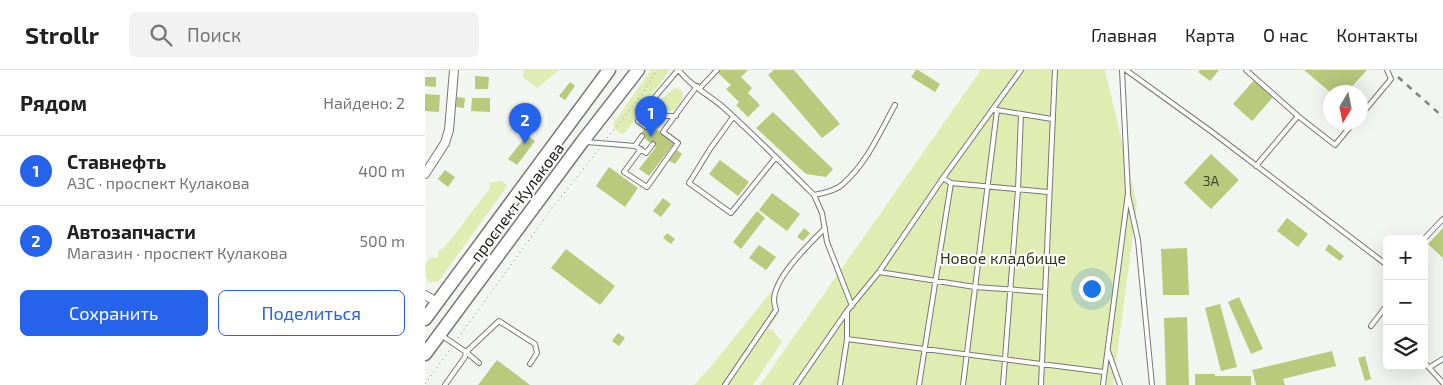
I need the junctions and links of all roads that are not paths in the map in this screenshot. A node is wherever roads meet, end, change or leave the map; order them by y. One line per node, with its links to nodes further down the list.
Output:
1 (454, 70): 31 (street)
2 (609, 70): 49 (main road, проспект Кулакова)
3 (638, 70): 25 (main road, проспект Кулакова)
4 (679, 70): 12 (lane); 13 (lane)
5 (717, 70): 12 (lane)
6 (1021, 70): 16 (lane)
7 (1055, 70): 21 (lane)
8 (1122, 70): 37 (lane)
9 (1126, 70): 30 (lane)
10 (1246, 70): 19 (lane)
11 (1387, 70): 15 (lane)
12 (698, 87): 18 (lane); 20 (lane)
13 (649, 104): 18 (lane); 22 (lane)
14 (895, 105): 38 (lane)
15 (1368, 107)
16 (995, 110): 17 (lane); 32 (lane); 34 (lane)
17 (1021, 114): 21 (lane); 35 (lane)
18 (676, 116): 28 (lane)
19 (1298, 116): 23 (lane); 30 (lane)
20 (733, 117): 29 (lane); 29 (lane)
21 (1052, 119): 36 (lane)
22 (646, 127)
23 (1347, 130)
24 (642, 136): 27 (lane)
25 (582, 142): 27 (lane); 55 (main road, проспект Кулакова)
26 (653, 144): 28 (lane)
27 (635, 146): 28 (lane)
28 (641, 150)
29 (776, 157): 38 (lane)
30 (1256, 166): 42 (lane)
31 (425, 174)
32 (943, 178): 33 (lane); 43 (lane)
33 (951, 183): 34 (lane); 44 (lane)
34 (989, 186): 35 (lane); 45 (lane)
35 (1018, 189): 36 (lane); 46 (lane)
36 (1048, 192): 47 (lane)
37 (1128, 193): 58 (lane); 80 (lane)
38 (814, 195): 40 (lane)
39 (1443, 219): 41 (lane)
40 (825, 228): 50 (lane); 71 (lane)
41 (1428, 235)
42 (1383, 263)
43 (879, 272): 44 (lane); 50 (lane)
44 (935, 280): 45 (lane); 57 (lane)
45 (975, 286): 46 (lane); 61 (lane)
46 (1010, 290): 47 (lane); 62 (lane)
47 (1044, 292): 66 (lane)
48 (425, 295): 49 (street)
49 (437, 302): 53 (main road, проспект Кулакова)
50 (852, 306): 52 (lane)
51 (1383, 310): 54 (lane)
52 (847, 311): 56 (lane); 72 (lane)
53 (425, 319)
54 (1371, 326)
55 (439, 334): 59 (lane); 60 (main road, проспект Кулакова)
56 (847, 339): 57 (lane); 73 (lane)
57 (926, 349): 61 (lane); 74 (lane)
58 (1107, 349): 68 (lane); 79 (lane)
59 (466, 352): 64 (lane); 65 (lane); 70 (lane)
60 (425, 354)
61 (967, 354): 62 (lane); 75 (lane)
62 (1005, 359): 66 (lane); 76 (lane)
63 (1443, 359): 67 (lane)
64 (479, 362)
65 (530, 364)
66 (1042, 364): 68 (lane); 77 (lane)
67 (1430, 367): 69 (lane)
68 (1104, 372): 78 (lane)
69 (1443, 383)
70 (445, 385)
71 (725, 385)
72 (796, 385)
73 (840, 385)
74 (919, 385)
75 (963, 385)
76 (1003, 385)
77 (1041, 385)
78 (1103, 385)
79 (1120, 385)
80 (1152, 385)

